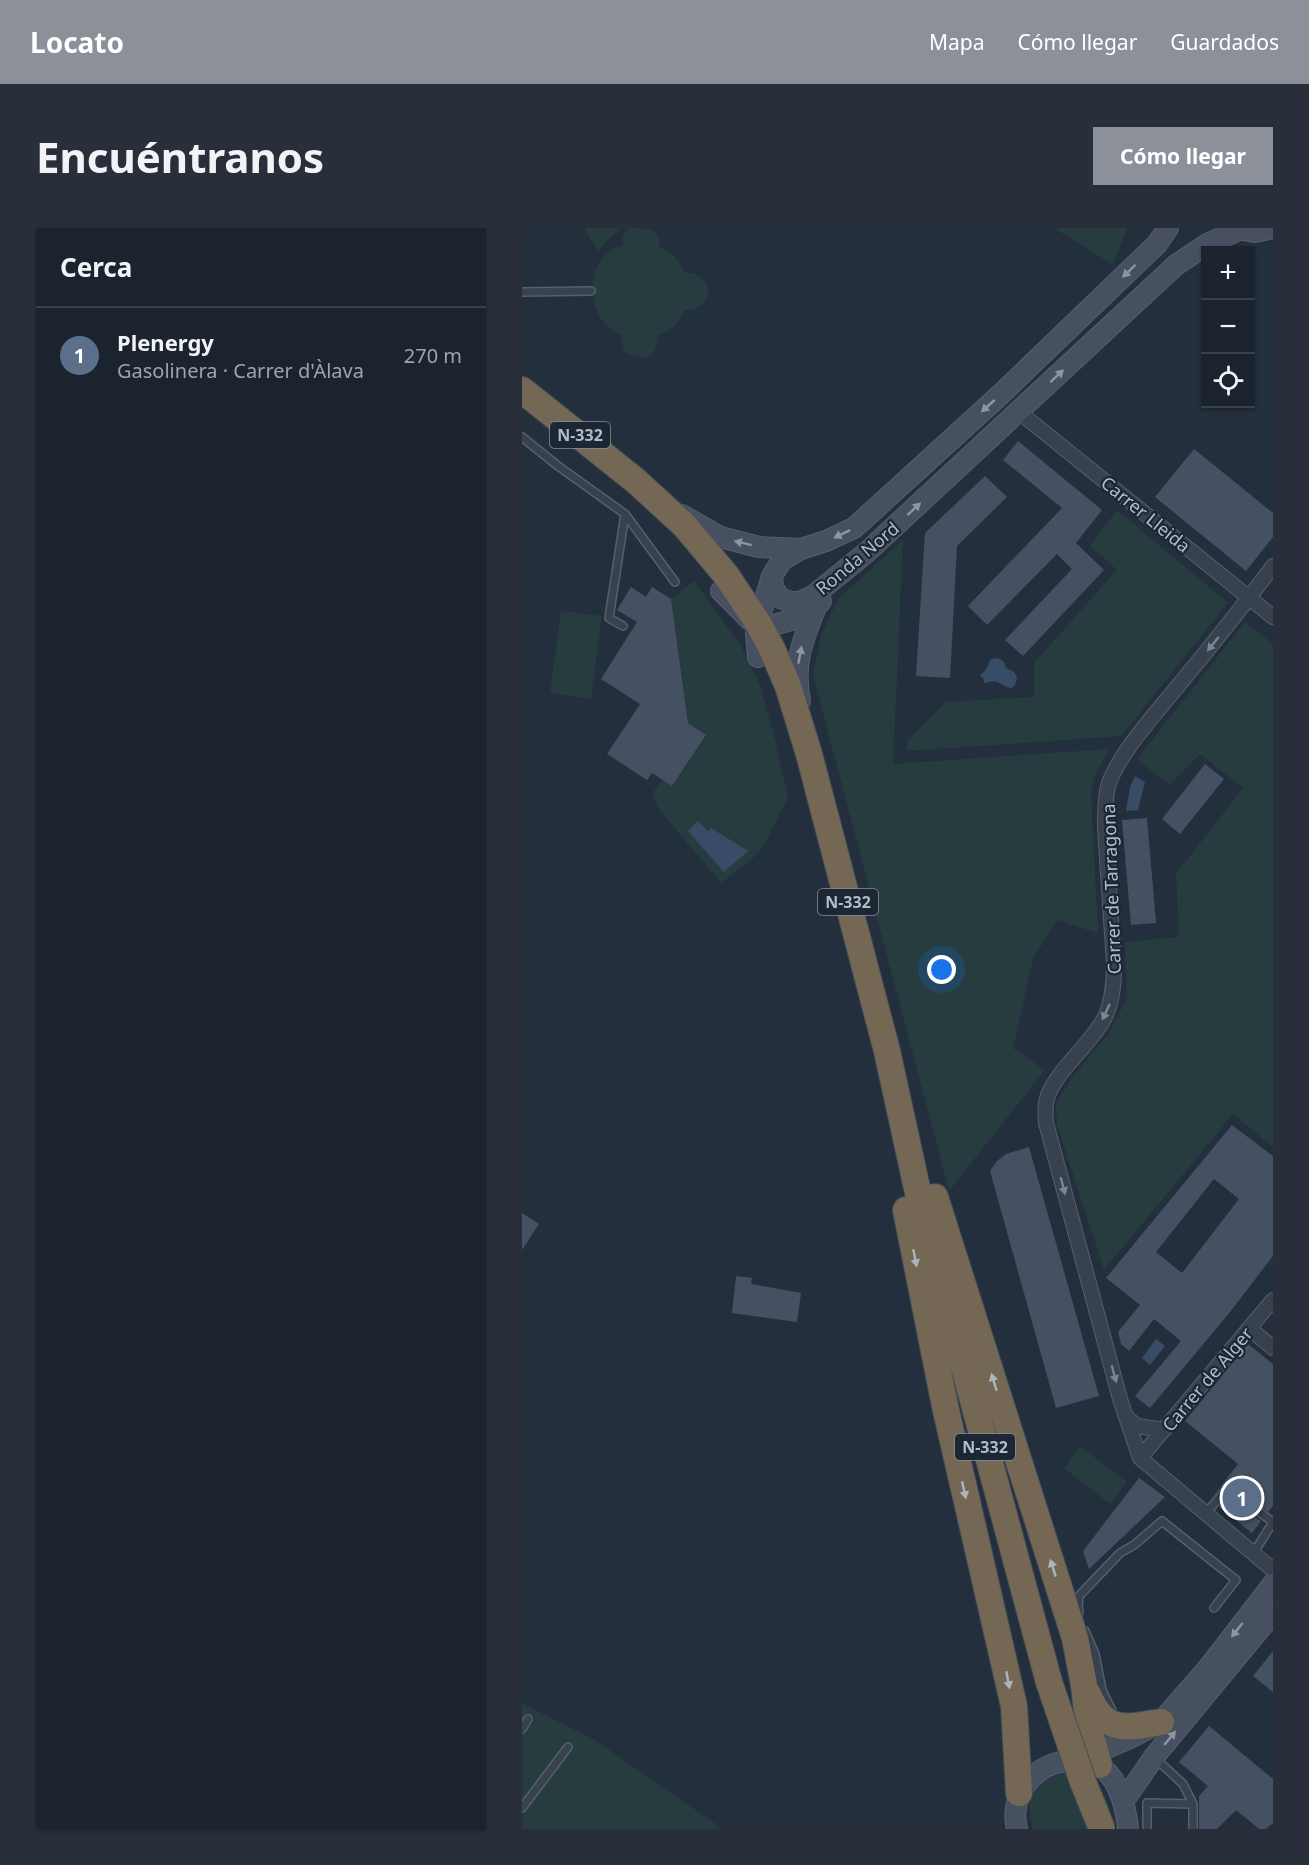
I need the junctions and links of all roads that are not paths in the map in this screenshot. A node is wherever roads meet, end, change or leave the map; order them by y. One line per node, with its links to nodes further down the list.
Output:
1 (1168, 228): 12 (main road, Ronda Nord, one-way to 12)
2 (1236, 229): 3 (main road, Ronda Nord); 8 (main road, Ronda Nord, one-way to 2)
3 (1272, 229)
4 (591, 291): 5 (lane)
5 (522, 292)
6 (522, 390): 10 (highway, N-332)
7 (522, 403): 17 (highway, N-332)
8 (1019, 412): 14 (main road, Ronda Nord, one-way to 8); 18 (street, Carrer Lleida)
9 (522, 437): 11 (lane)
10 (636, 481): 12 (main road, one-way to 10); 21 (highway, N-332)
11 (624, 514): 16 (lane); 22 (lane)
12 (801, 549): 15 (main road, Ronda Nord)
13 (1273, 566): 18 (street, Carrer de Tarragona)
14 (838, 574): 15 (main road, Ronda Nord); 19 (main road)
15 (772, 576): 21 (main road)
16 (675, 582)
17 (721, 591): 21 (main road); 23 (highway, N-332)
18 (1249, 598): 20 (street, Carrer Lleida); 31 (street, Carrer de Tarragona, one-way to 31)
19 (816, 607): 21 (main road); 24 (main road, one-way to 19)
20 (1273, 617)
21 (758, 623): 23 (main road); 24 (highway, N-332)
22 (623, 626)
23 (758, 657): 26 (highway, N-332)
24 (809, 754): 25 (highway, N-332)
25 (887, 1051): 27 (highway, N-332); 40 (highway, one-way to 25)
26 (881, 1077): 27 (highway, N-332); 48 (highway, one-way to 48)
27 (922, 1211): 53 (highway, N-332, bridge)
28 (1273, 1300): 29 (street, Carrer de Alger)
29 (1249, 1328): 30 (street); 32 (street, Carrer de Alger)
30 (1273, 1348)
31 (1126, 1417): 32 (street); 33 (street, Carrer de Tarragona)
32 (1164, 1430): 33 (street, Carrer de Alger)
33 (1140, 1458): 34 (street)
34 (1206, 1513): 35 (street); 35 (lane)
35 (1253, 1554): 36 (street)
36 (1273, 1570)
37 (1273, 1584): 42 (main road, one-way to 42)
38 (1214, 1608): 43 (lane)
39 (1273, 1613): 46 (main road, one-way to 39)
40 (1084, 1685): 43 (highway); 47 (highway)
41 (528, 1719): 44 (lane)
42 (1161, 1722): 43 (highway); 47 (main road)
43 (1116, 1726)
44 (522, 1729)
45 (568, 1747): 51 (lane)
46 (1154, 1758): 49 (main road); 50 (lane)
47 (1091, 1760): 48 (main road); 49 (main road)
48 (1020, 1793): 52 (main road)
49 (1123, 1802): 54 (main road)
50 (1194, 1804): 55 (lane); 56 (lane)
51 (522, 1808)
52 (1016, 1828)
53 (1102, 1829)
54 (1128, 1829)
55 (1147, 1829)
56 (1193, 1829)

